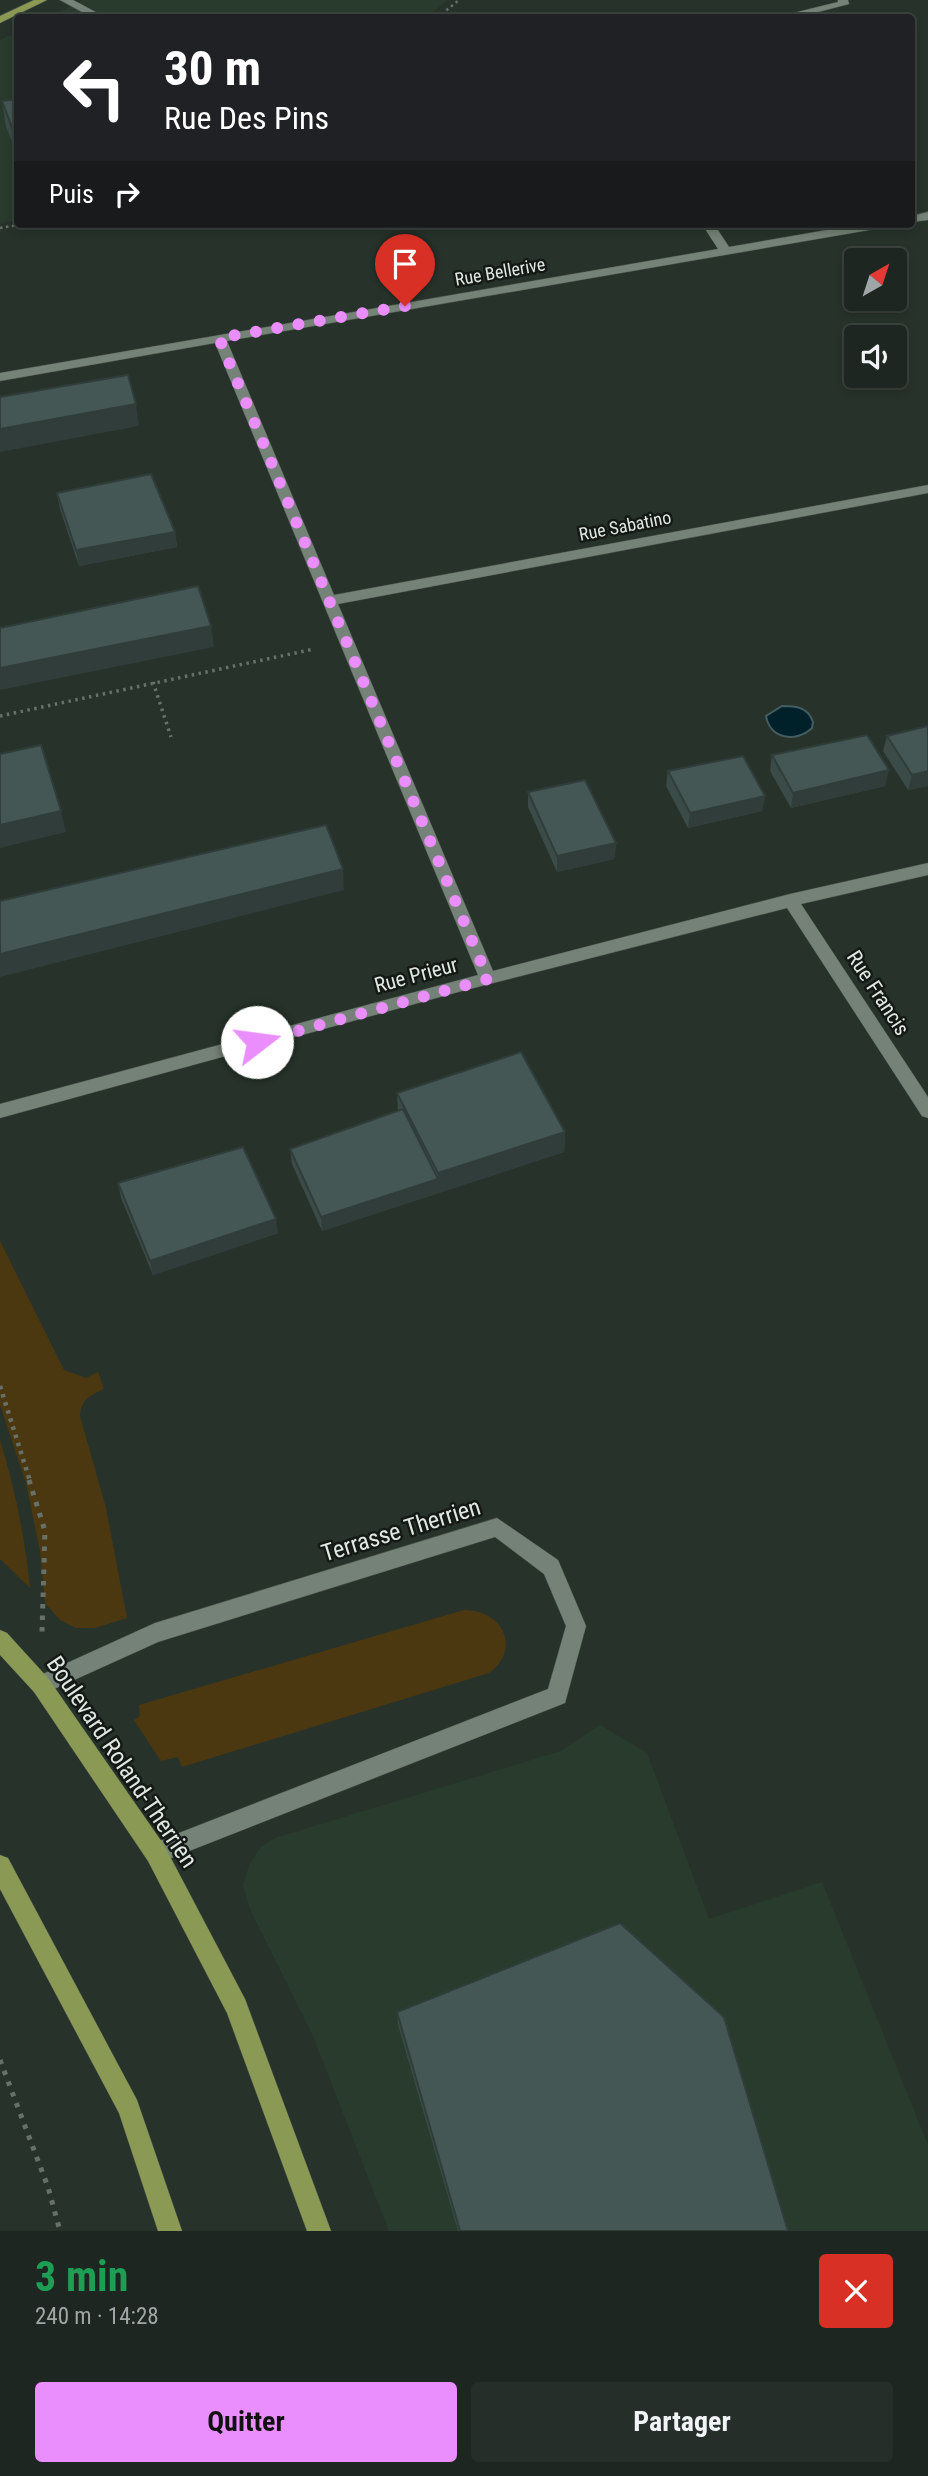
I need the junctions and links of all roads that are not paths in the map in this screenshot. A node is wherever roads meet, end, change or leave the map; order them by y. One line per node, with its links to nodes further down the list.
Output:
1 (42, 0): 6 (main road)
2 (65, 0): 4 (street)
3 (842, 0): 5 (street)
4 (94, 14)
5 (797, 14)
6 (0, 20)
7 (711, 228): 9 (street)
8 (857, 228): 9 (street, Rue Bellerive)
9 (725, 250): 10 (street, Rue Bellerive)
10 (219, 338): 11 (street, Rue Bellerive); 13 (street)
11 (0, 377)
12 (928, 489): 13 (street, Rue Sabatino)
13 (328, 601): 16 (street)
14 (928, 869): 15 (street, Rue Prieur)
15 (790, 900): 16 (street, Rue Prieur); 18 (street, Rue Francis)
16 (488, 979): 17 (street, Rue Prieur)
17 (0, 1111)
18 (928, 1111)
19 (0, 1640): 20 (main road, Boulevard Roland-Therrien)
20 (41, 1685): 21 (main road, Boulevard Roland-Therrien); 21 (street, Terrasse Therrien)
21 (156, 1853): 24 (main road, Boulevard Roland-Therrien)
22 (0, 1866): 23 (main road)
23 (170, 2231)
24 (319, 2231)

